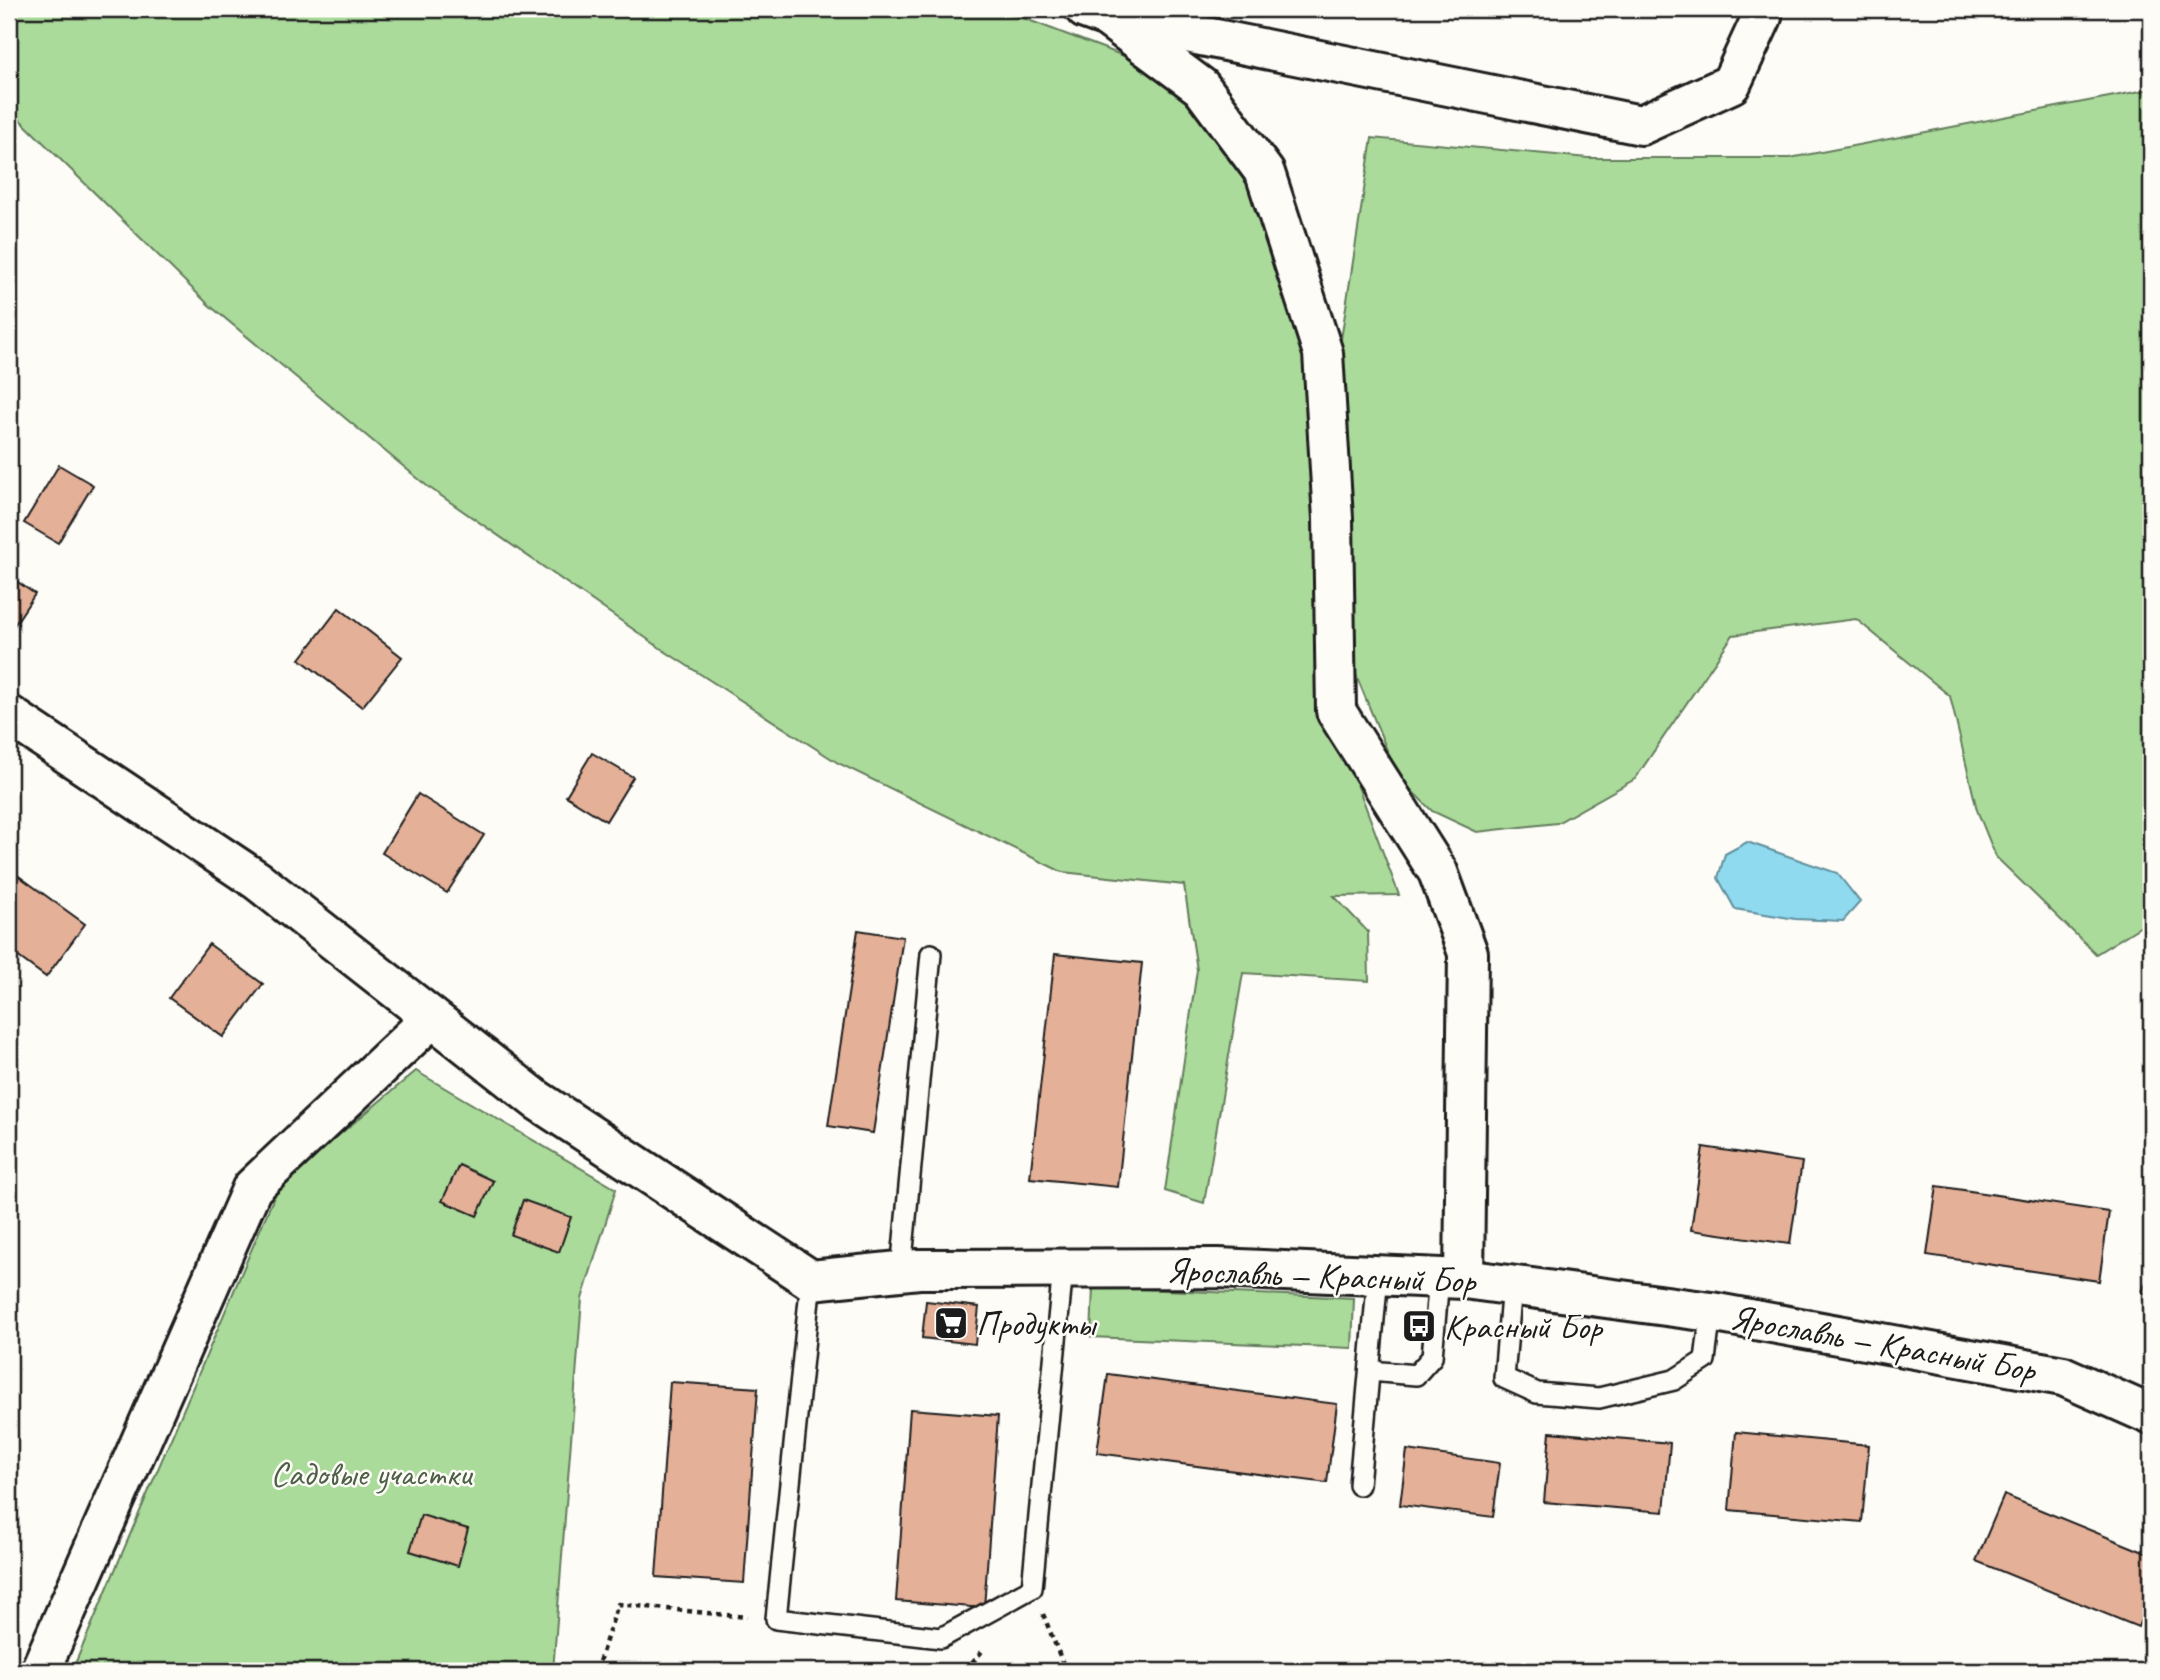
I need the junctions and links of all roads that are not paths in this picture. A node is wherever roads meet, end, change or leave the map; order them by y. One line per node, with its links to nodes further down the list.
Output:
1 (1763, 9): 2 (street)
2 (1096, 13): 9 (street)
3 (9, 715): 5 (street)
4 (931, 954): 7 (lane)
5 (432, 1018): 10 (street); 16 (street)
6 (1063, 1268): 7 (street, Ярославль — Красный Бор); 8 (street, Ярославль — Красный Бор); 10 (lane)
7 (901, 1271): 10 (street, Ярославль — Красный Бор)
8 (1378, 1275): 9 (street, Ярославль — Красный Бор); 13 (lane)
9 (1451, 1279): 11 (street, Ярославль — Красный Бор); 13 (lane)
10 (811, 1280)
11 (1512, 1284): 12 (street, Ярославль — Красный Бор); 12 (lane)
12 (1711, 1312): 14 (street, Ярославль — Красный Бор)
13 (1370, 1371): 15 (lane)
14 (2151, 1415)
15 (1359, 1485)
16 (40, 1671)

